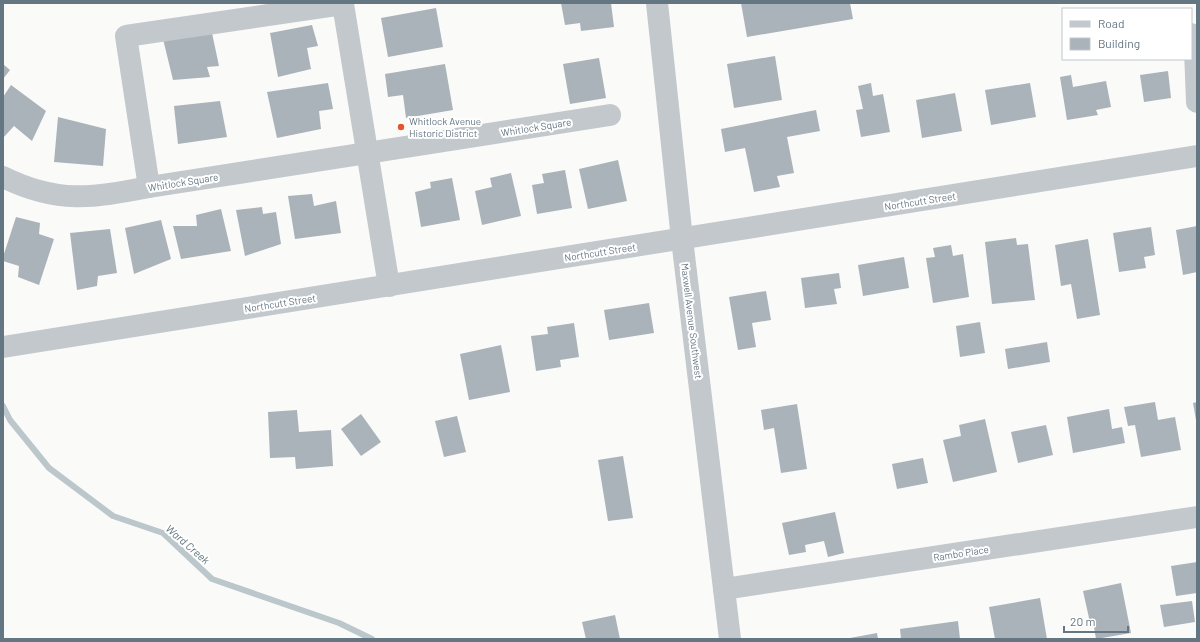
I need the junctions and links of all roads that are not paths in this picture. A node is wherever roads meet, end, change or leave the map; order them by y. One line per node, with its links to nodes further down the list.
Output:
1 (657, 3): 10 (street, Maxwell Avenue Southwest)
2 (343, 4): 6 (street); 9 (street)
3 (1192, 38): 4 (street)
4 (1197, 102)
5 (610, 115): 6 (street, Whitlock Square)
6 (366, 153): 9 (street, Whitlock Square); 11 (street)
7 (1197, 156): 10 (street, Northcutt Street)
8 (3, 177): 9 (street, Whitlock Square)
9 (149, 187)
10 (682, 239): 11 (street, Northcutt Street); 14 (street, Maxwell Avenue Southwest)
11 (389, 286): 12 (street, Northcutt Street)
12 (3, 347)
13 (1197, 517): 14 (street, Rambo Place)
14 (724, 588): 15 (street, Maxwell Avenue Southwest)
15 (730, 639)

